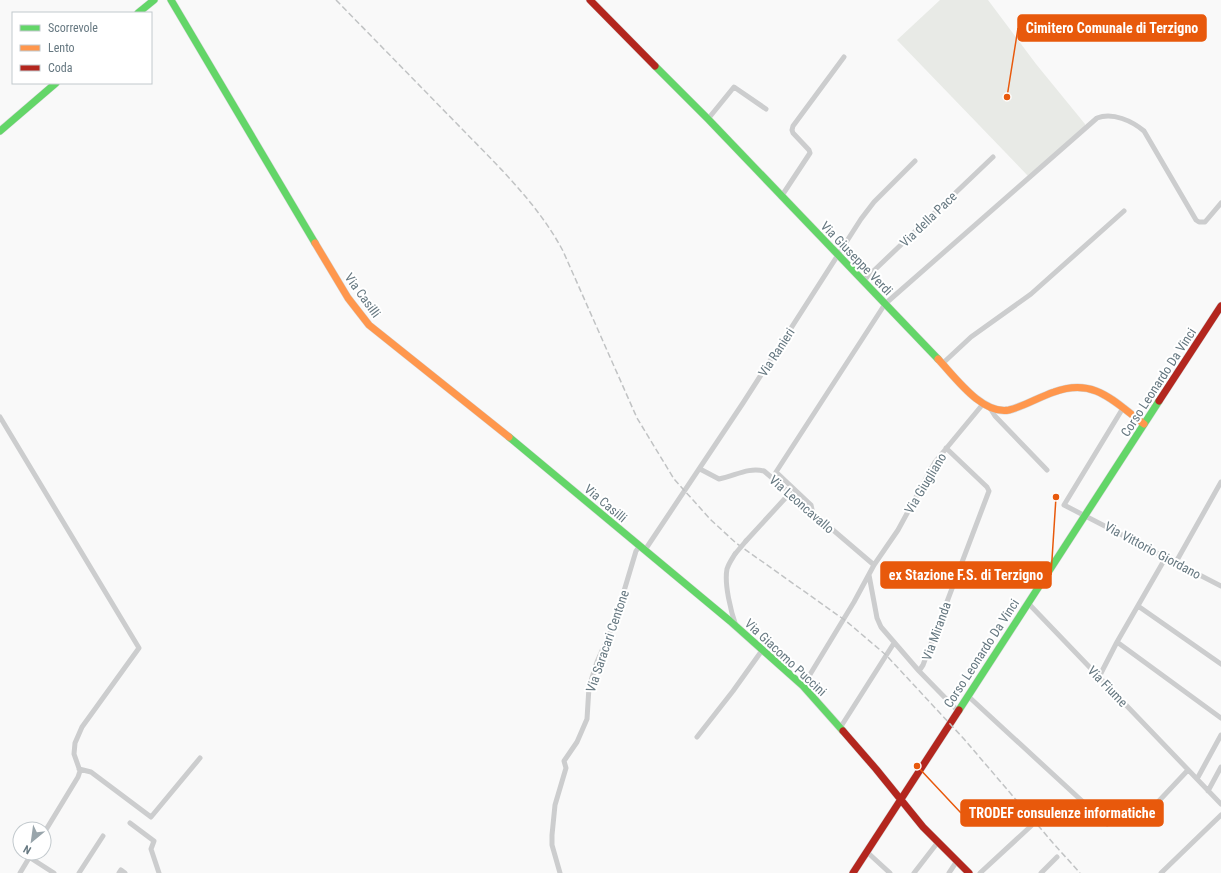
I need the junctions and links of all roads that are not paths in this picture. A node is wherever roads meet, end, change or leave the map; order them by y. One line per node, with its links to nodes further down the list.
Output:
1 (154, 0): 4 (main road)
2 (171, 0): 31 (main road, Via Casilli)
3 (590, 0): 8 (main road, Via Giuseppe Verdi)
4 (139, 12)
5 (844, 57): 12 (street)
6 (55, 84): 9 (main road)
7 (766, 109): 8 (street)
8 (708, 119): 12 (main road, Via Giuseppe Verdi)
9 (0, 131)
10 (993, 157): 16 (street, Via della Pace)
11 (915, 161): 15 (street, Via Ranieri)
12 (781, 197): 15 (main road, Via Giuseppe Verdi)
13 (1221, 203): 17 (street)
14 (1124, 211): 19 (street)
15 (838, 255): 16 (main road, Via Giuseppe Verdi); 25 (street, Via Ranieri)
16 (863, 281): 17 (main road, Via Giuseppe Verdi)
17 (885, 304): 19 (main road, Via Giuseppe Verdi); 29 (street)
18 (1221, 306): 23 (main road, Corso Leonardo Da Vinci)
19 (942, 364): 20 (main road, Via Giuseppe Verdi)
20 (986, 406): 21 (main road); 24 (street, Via Giugliano); 26 (street)
21 (1123, 408): 23 (main road); 30 (street, Via Vittorio Giordano)
22 (0, 418): 54 (street)
23 (1144, 424): 30 (main road, Corso Leonardo Da Vinci)
24 (946, 448): 34 (street, Via Giugliano); 44 (street, Via Miranda)
25 (700, 469): 28 (street, Via Leoncavallo); 31 (street, Via Ranieri)
26 (1047, 470)
27 (1221, 482): 33 (street)
28 (790, 493): 29 (street, Via Leoncavallo); 39 (street, bridge)
29 (813, 514): 34 (street, Via Leoncavallo)
30 (1086, 515): 32 (street, Via Vittorio Giordano); 37 (main road, Corso Leonardo Da Vinci)
31 (642, 548): 39 (main road, Via Giacomo Puccini); 80 (street, Via Saracari Centone)
32 (1166, 557): 33 (street, Via Vittorio Giordano); 38 (street)
33 (1176, 562): 36 (street, Via Vittorio Giordano)
34 (874, 565): 35 (street, Via Giugliano)
35 (869, 576): 41 (street); 46 (street, Via Giugliano)
36 (1221, 586)
37 (1028, 603): 45 (street, Via Fiume); 47 (main road, Corso Leonardo Da Vinci)
38 (1138, 606): 40 (street); 43 (street)
39 (736, 627): 42 (main road, Via Giacomo Puccini)
40 (1117, 642): 45 (street); 49 (street)
41 (894, 643): 44 (street); 50 (street)
42 (763, 649): 46 (main road, Via Giacomo Puccini); 52 (street)
43 (1221, 664)
44 (919, 670): 48 (street)
45 (1099, 677): 55 (street, Via Fiume)
46 (803, 686): 50 (main road, Via Giacomo Puccini)
47 (968, 696): 48 (main road, Corso Leonardo Da Vinci); 65 (street)
48 (958, 711): 59 (main road, Corso Leonardo Da Vinci)
49 (1221, 718)
50 (840, 728): 59 (main road, Via Giacomo Puccini)
51 (1221, 735): 57 (street)
52 (697, 737)
53 (200, 758): 54 (street)
54 (79, 769): 63 (street)
55 (1188, 770): 57 (street, Via Fiume); 60 (street)
56 (1220, 771): 58 (street)
57 (1197, 779): 58 (street, Via Fiume)
58 (1208, 791): 61 (street, Via Fiume)
59 (900, 800): 68 (main road, Via Giacomo Puccini); 69 (main road, Corso Leonardo Da Vinci)
60 (1157, 803)
61 (1221, 804)
62 (1221, 815): 88 (street)
63 (51, 821)
64 (130, 823): 79 (street)
65 (1107, 824)
66 (1030, 826): 86 (street)
67 (103, 836): 76 (street)
68 (938, 842): 73 (main road, Via Giacomo Puccini); 83 (street)
69 (867, 852): 81 (main road, Corso Leonardo Da Vinci); 82 (street)
70 (1057, 857): 87 (street)
71 (27, 861): 74 (street)
72 (39, 861): 75 (street)
73 (957, 861): 84 (street); 85 (main road, Via Giacomo Puccini)
74 (20, 873)
75 (54, 873)
76 (79, 873)
77 (119, 873): 78 (street)
78 (125, 873)
79 (159, 873)
80 (560, 873)
81 (853, 873)
82 (890, 873)
83 (914, 873)
84 (949, 873)
85 (969, 873)
86 (980, 873)
87 (1041, 873)
88 (1161, 873)

